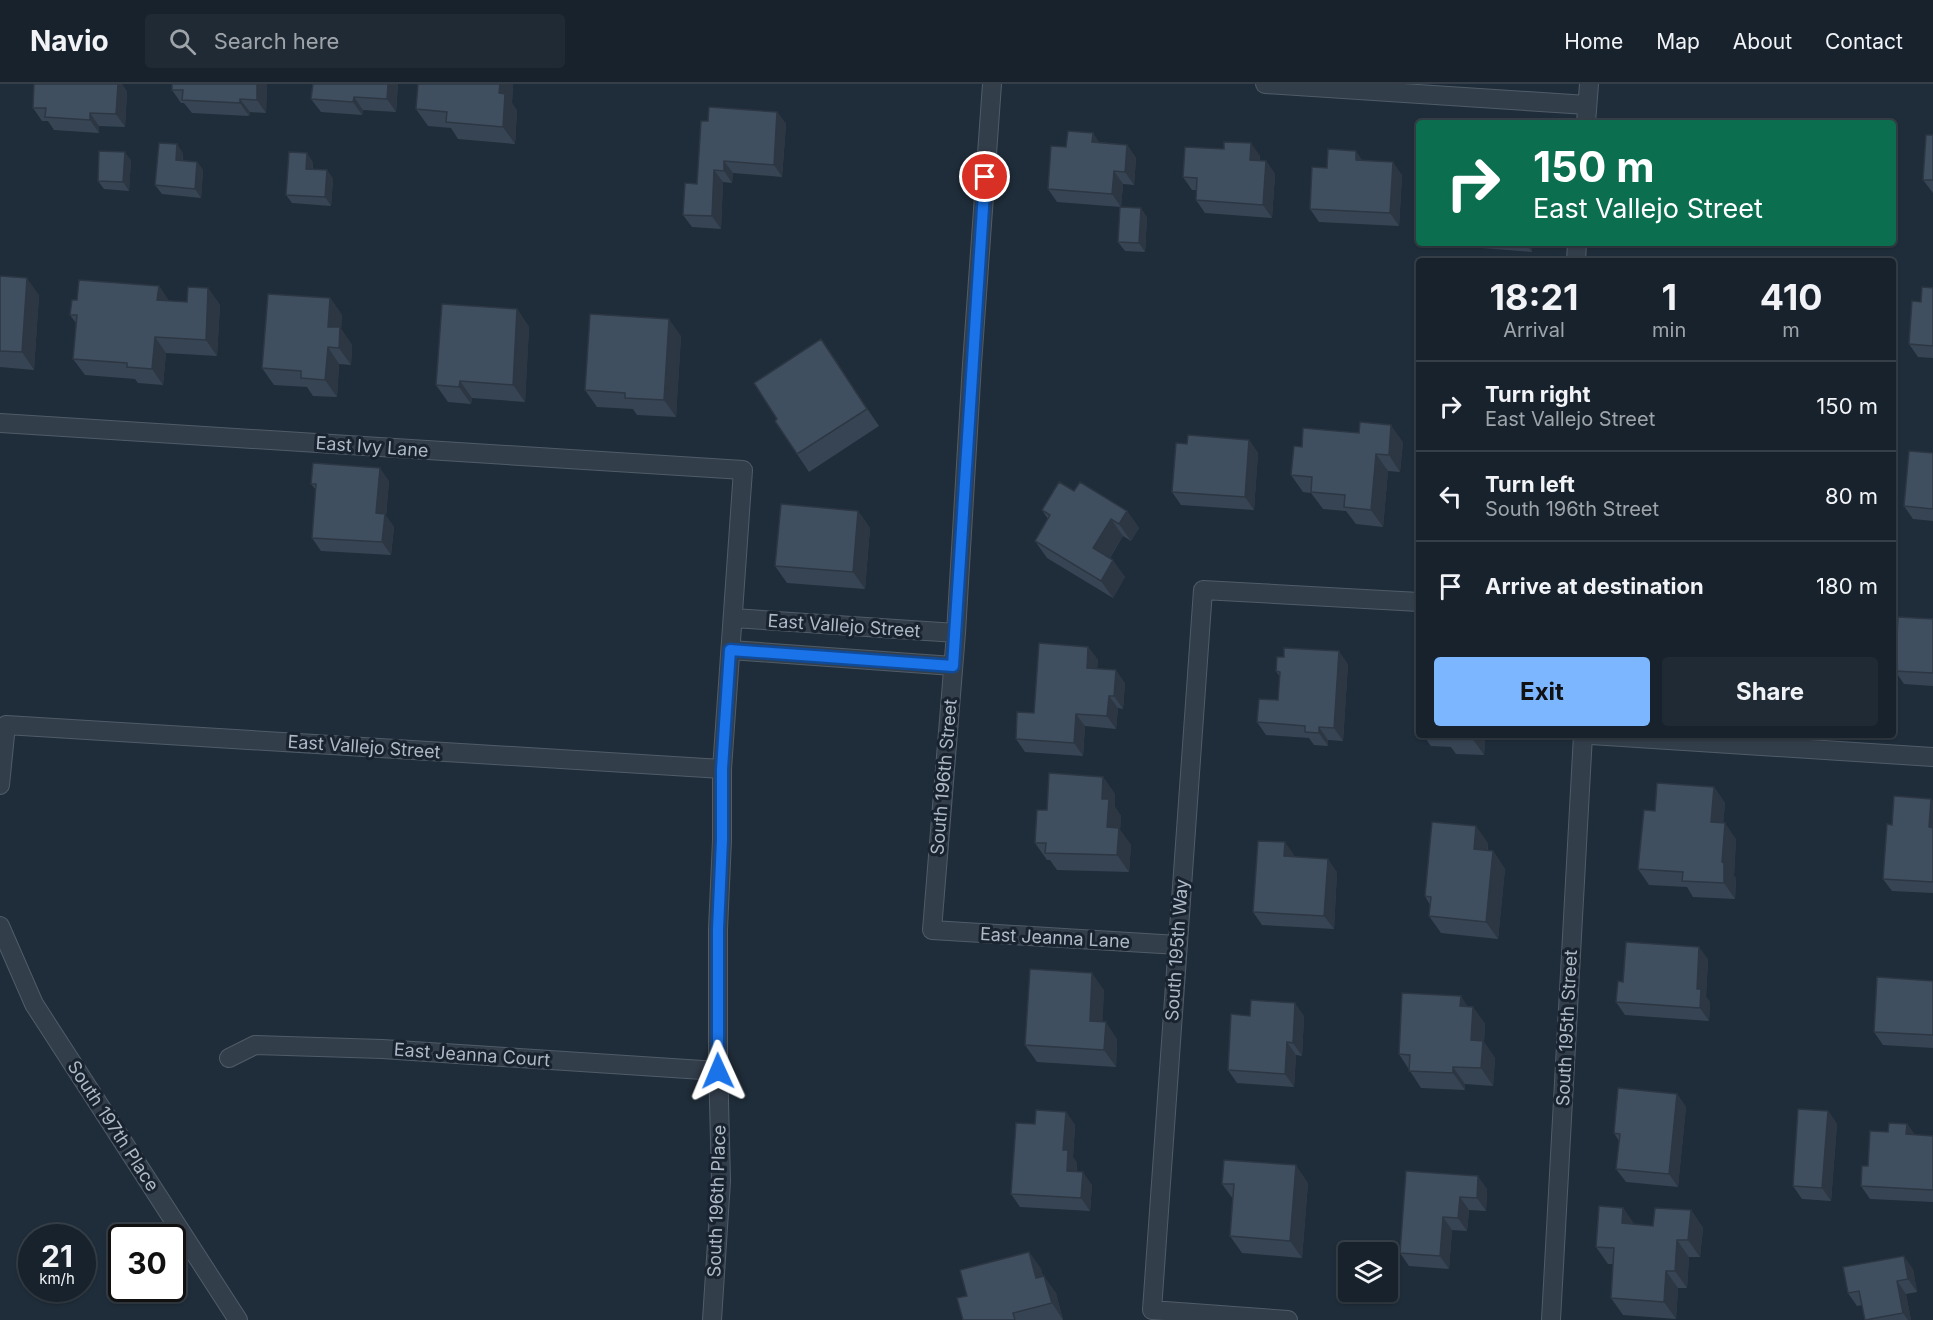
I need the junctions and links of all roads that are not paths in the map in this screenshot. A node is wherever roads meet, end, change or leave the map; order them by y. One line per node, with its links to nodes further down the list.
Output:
1 (992, 84): 10 (street, South 196th Street)
2 (1265, 84): 4 (street)
3 (1589, 84): 4 (street)
4 (1587, 114)
5 (0, 423): 6 (street, East Ivy Lane)
6 (743, 470): 8 (street, South 196th Place)
7 (1416, 602): 21 (street, South 195th Way)
8 (733, 618): 9 (street, East Vallejo Street); 11 (street, South 196th Place)
9 (799, 622): 10 (street, East Vallejo Street); 12 (street)
10 (956, 633): 13 (street, South 196th Street)
11 (730, 650): 12 (street, East Vallejo Street); 17 (street, South 196th Place)
12 (796, 655): 13 (street, East Vallejo Street)
13 (953, 666): 20 (street, South 196th Street)
14 (1583, 738): 27 (street, South 195th Street)
15 (1636, 738): 16 (street)
16 (1933, 758)
17 (722, 769): 18 (street, East Vallejo Street); 23 (street, South 196th Place)
18 (0, 785)
19 (0, 926): 24 (street, South 197th Place)
20 (932, 930): 21 (street, East Jeanna Lane)
21 (1178, 945): 26 (street, South 195th Way)
22 (229, 1058): 23 (street, East Jeanna Court)
23 (718, 1071): 25 (street, South 196th Place)
24 (238, 1320)
25 (712, 1320)
26 (1288, 1320)
27 (1551, 1320)

